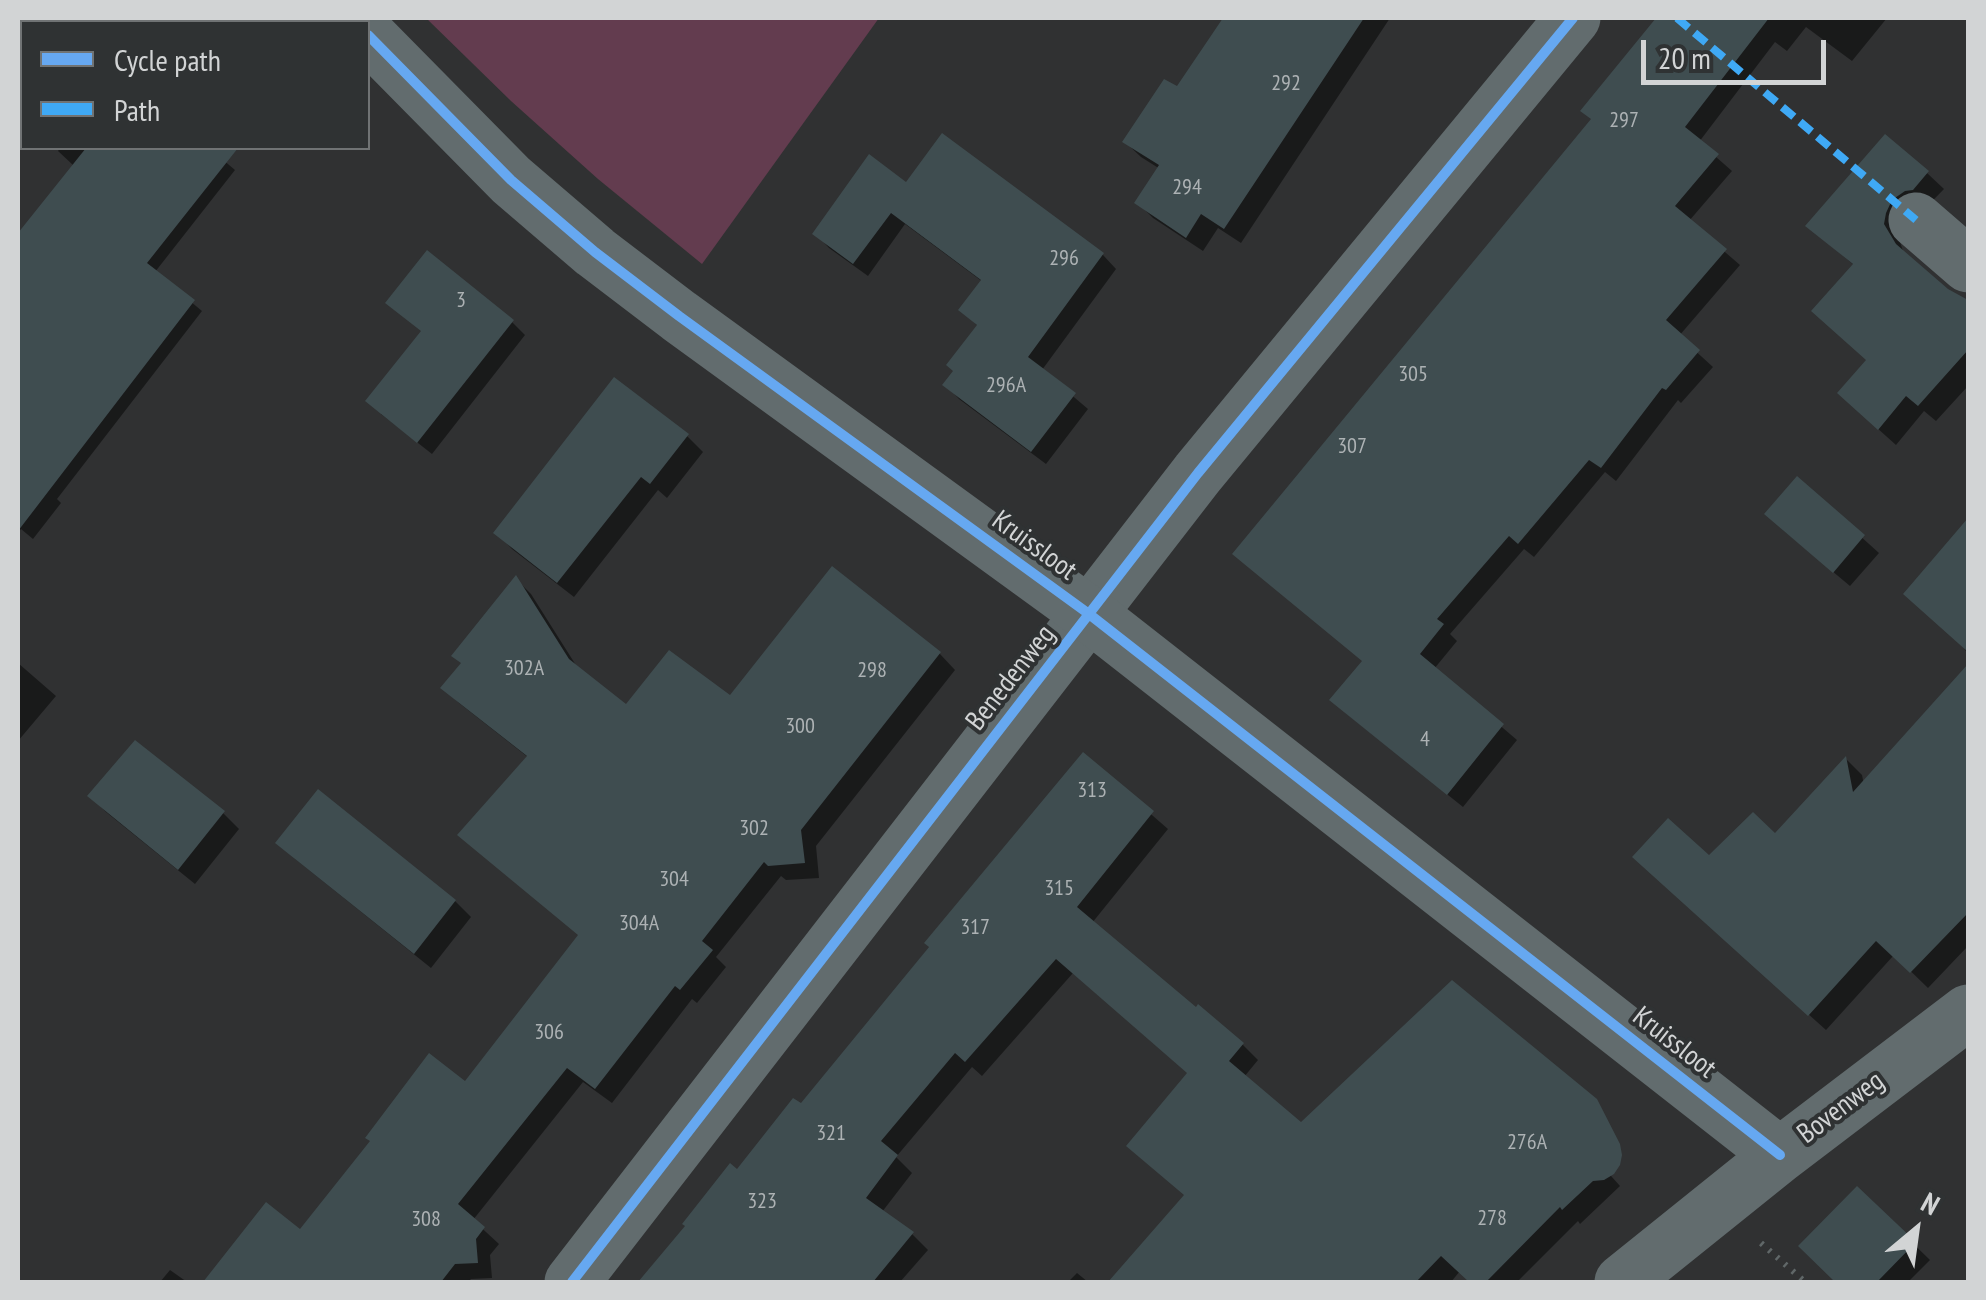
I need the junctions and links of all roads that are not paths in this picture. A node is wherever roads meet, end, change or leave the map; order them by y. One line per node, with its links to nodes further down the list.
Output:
1 (1573, 18): 5 (street, Benedenweg)
2 (370, 37): 5 (street, Kruissloot)
3 (1916, 220): 4 (street)
4 (1968, 265)
5 (1089, 614): 7 (street, Kruissloot); 8 (street, Benedenweg)
6 (1968, 1012): 7 (street, Bovenweg)
7 (1780, 1155): 9 (street, Bovenweg)
8 (572, 1282)
9 (1622, 1282)

